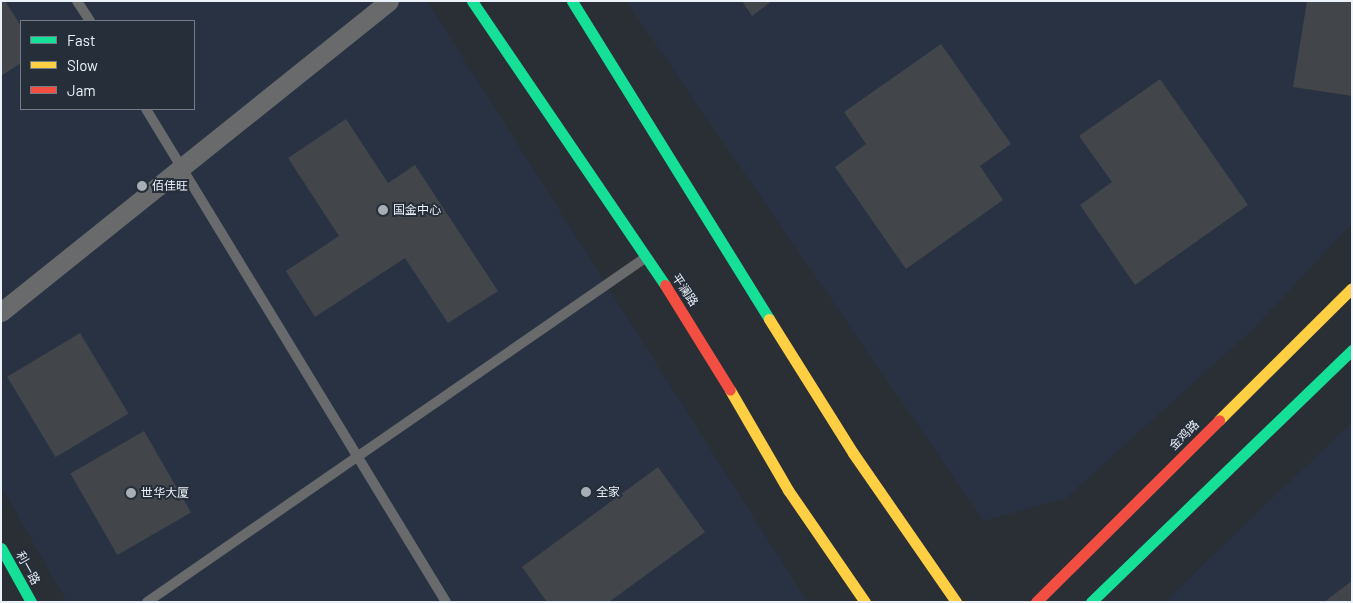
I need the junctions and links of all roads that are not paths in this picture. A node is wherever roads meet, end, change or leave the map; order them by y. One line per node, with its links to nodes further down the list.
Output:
1 (77, 1): 5 (lane)
2 (389, 1): 7 (street)
3 (472, 1): 8 (main road, 平澜路)
4 (572, 1): 18 (main road)
5 (89, 20)
6 (147, 110): 7 (lane)
7 (183, 166): 10 (street); 12 (lane)
8 (646, 257): 12 (lane); 17 (main road, 平澜路)
9 (1352, 288): 19 (main road, 金鸡路)
10 (1, 312)
11 (1352, 350): 20 (main road)
12 (358, 456): 15 (lane); 16 (lane)
13 (1, 548): 14 (main road, 利一路)
14 (31, 602)
15 (147, 602)
16 (446, 602)
17 (865, 602)
18 (956, 602)
19 (1036, 602)
20 (1091, 602)

